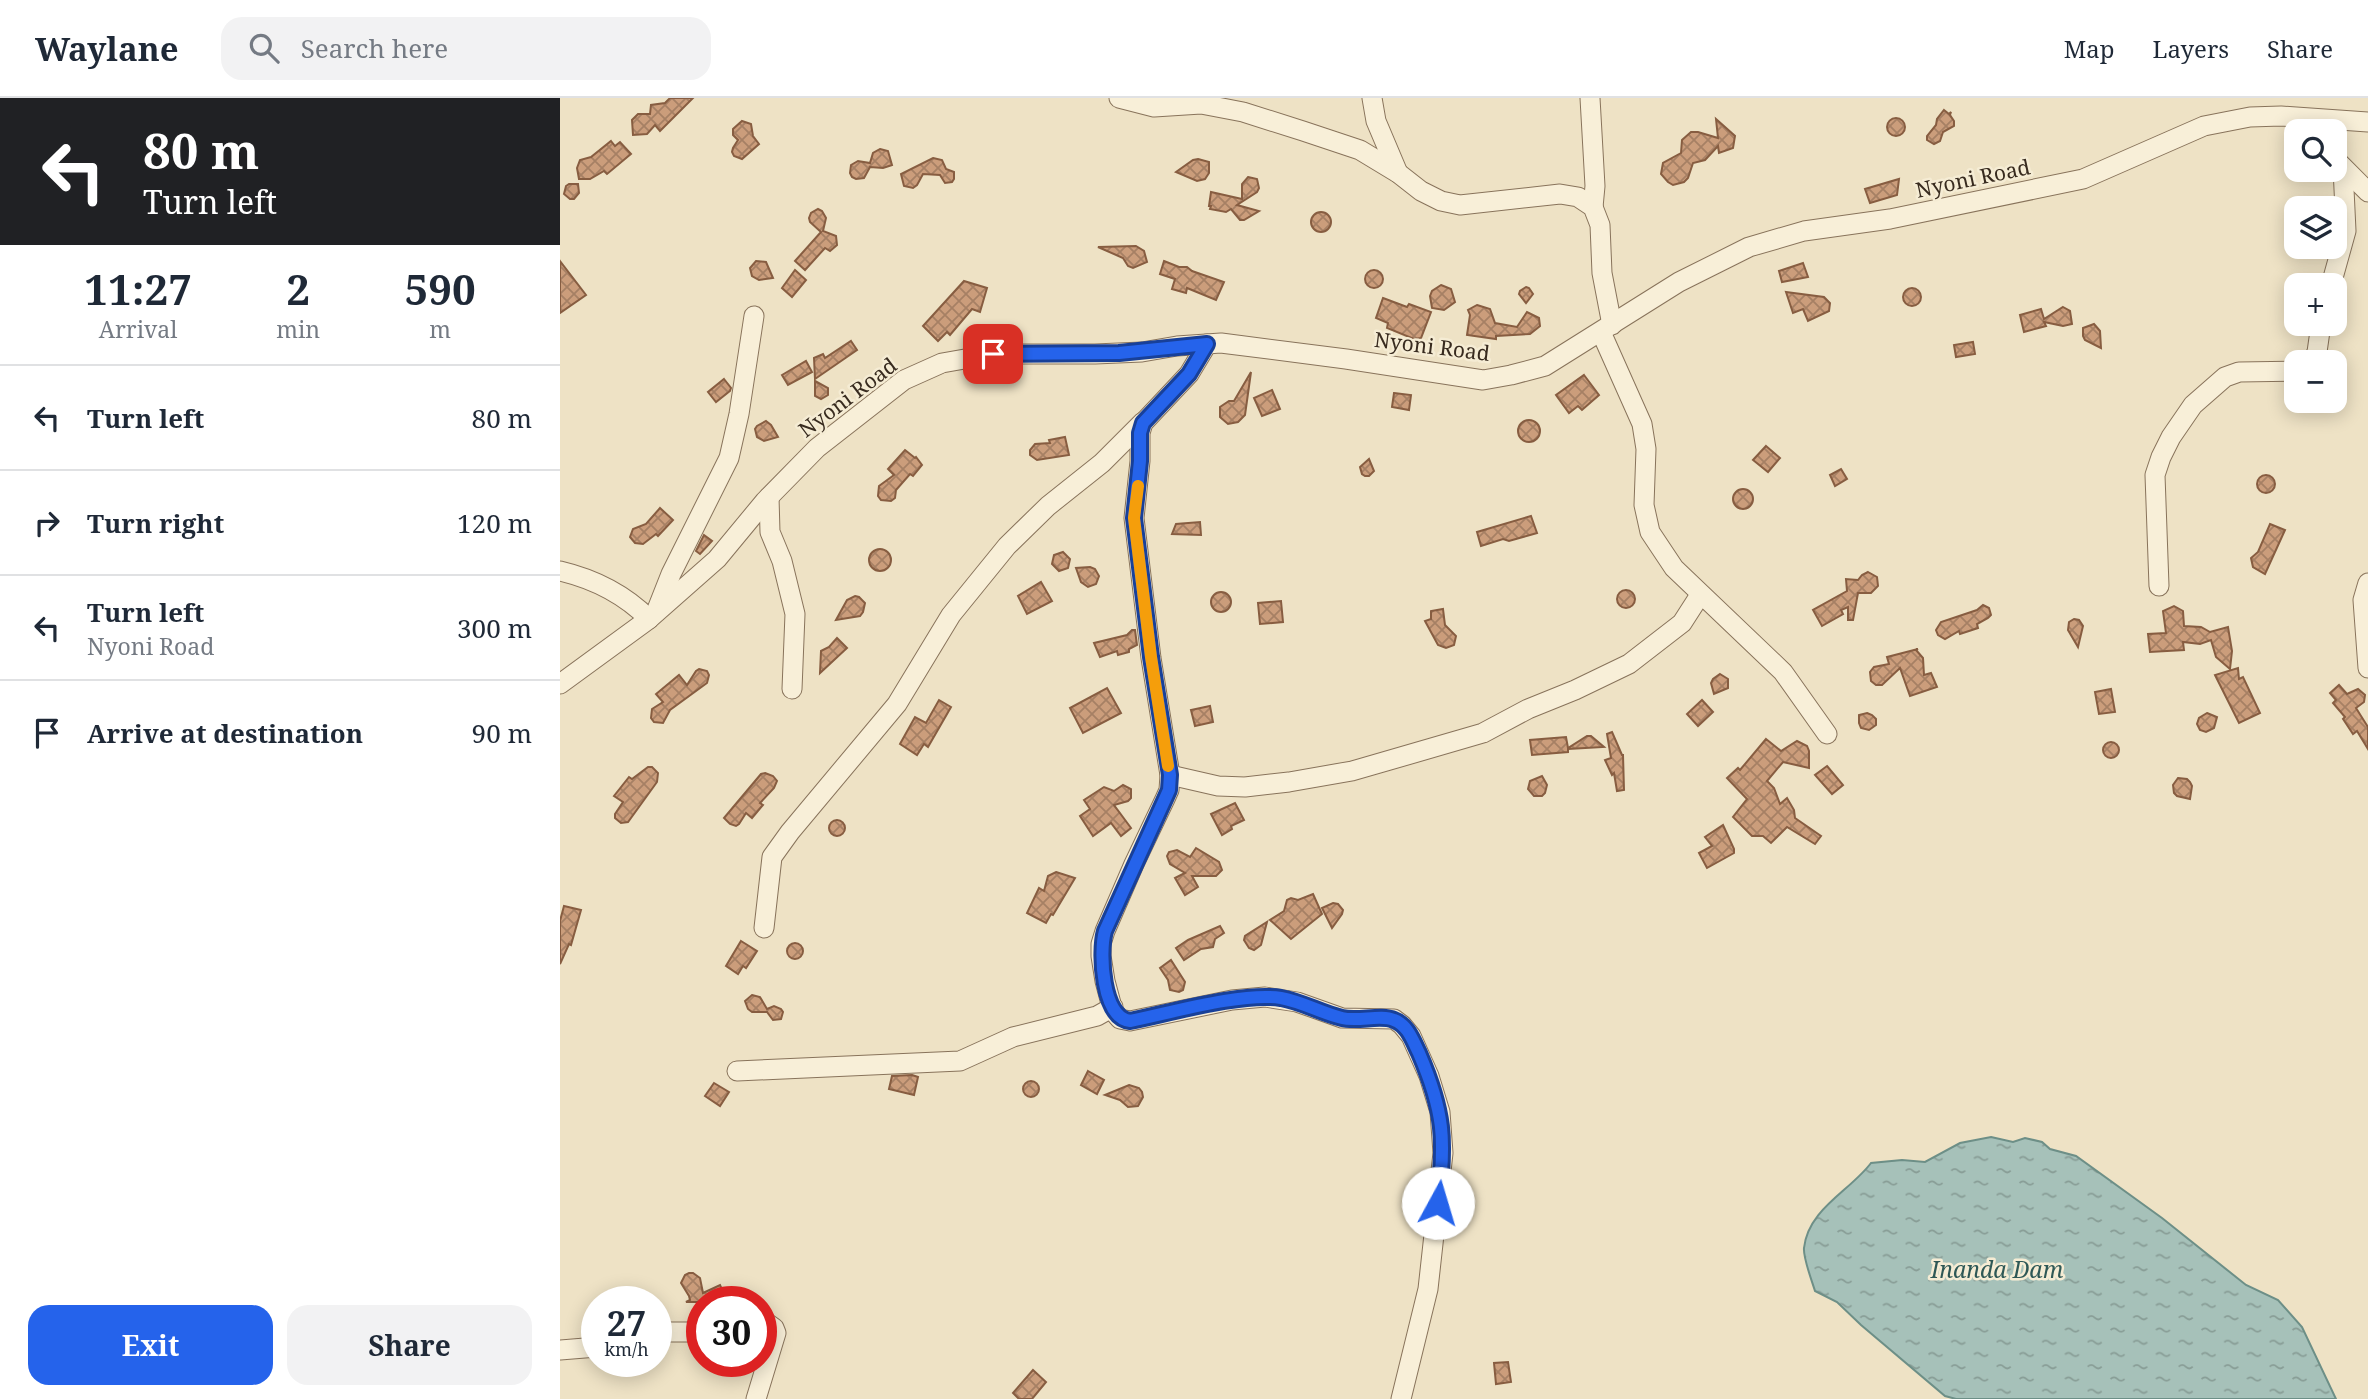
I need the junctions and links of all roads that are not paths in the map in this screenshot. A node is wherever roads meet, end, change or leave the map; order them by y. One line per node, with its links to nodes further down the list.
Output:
1 (1119, 98): 8 (street)
2 (1373, 98): 8 (street)
3 (1590, 98): 11 (street)
4 (2284, 122): 14 (street, Nyoni Road)
5 (2368, 122): 6 (street, Nyoni Road)
6 (2347, 123)
7 (2347, 171): 10 (street)
8 (1398, 173): 11 (street)
9 (2341, 182): 12 (street)
10 (2368, 192)
11 (1592, 207): 14 (street)
12 (2334, 273)
13 (754, 316): 23 (street)
14 (1607, 329): 15 (street, Nyoni Road); 22 (street)
15 (1207, 344): 17 (street); 18 (street, Nyoni Road)
16 (2284, 371): 21 (street)
17 (1158, 406): 28 (street); 29 (street)
18 (769, 497): 23 (street, Nyoni Road); 26 (street)
19 (560, 571): 23 (street)
20 (2368, 583): 24 (street)
21 (2159, 586)
22 (1700, 595): 27 (street); 28 (street)
23 (652, 616): 25 (street, Nyoni Road)
24 (2368, 668)
25 (560, 684)
26 (792, 689)
27 (1827, 734)
28 (1170, 775): 30 (street)
29 (764, 928)
30 (1113, 1007): 31 (street); 36 (street)
31 (737, 1071)
32 (581, 1348): 33 (street)
33 (560, 1350)
34 (763, 1377): 35 (street)
35 (757, 1399)
36 (1401, 1399)

